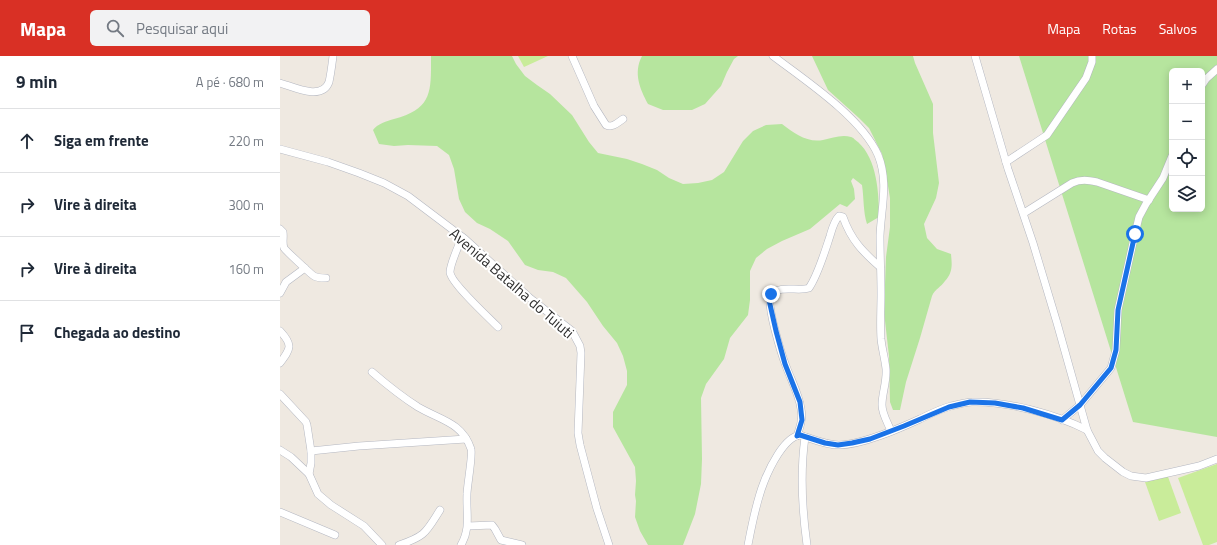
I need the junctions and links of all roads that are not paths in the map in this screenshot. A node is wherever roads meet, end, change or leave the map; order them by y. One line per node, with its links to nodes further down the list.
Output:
1 (333, 56): 8 (street)
2 (572, 56): 9 (street)
3 (773, 56): 17 (street)
4 (975, 56): 11 (street)
5 (1092, 56): 11 (street)
6 (1217, 69): 7 (street)
7 (1205, 80)
8 (280, 83)
9 (623, 120)
10 (280, 148): 16 (street, Avenida Batalha do Tuiuti)
11 (1006, 162): 14 (street)
12 (1169, 163): 13 (street)
13 (1148, 200): 14 (street); 26 (street)
14 (1024, 213): 25 (street)
15 (280, 229): 18 (street)
16 (462, 237): 21 (street); 47 (street, Avenida Batalha do Tuiuti)
17 (880, 267): 31 (street); 32 (street)
18 (305, 268): 19 (street); 20 (street)
19 (326, 278)
20 (280, 293)
21 (498, 327)
22 (280, 331): 23 (street)
23 (280, 363)
24 (372, 372): 34 (street)
25 (1075, 389): 26 (street); 28 (street)
26 (1092, 390): 28 (street)
27 (280, 394): 36 (street)
28 (1080, 405): 29 (street); 30 (street)
29 (1062, 420): 30 (street); 31 (street)
30 (1087, 430): 37 (street)
31 (891, 431): 33 (street)
32 (797, 436): 33 (street); 48 (street)
33 (805, 436): 49 (street)
34 (466, 439): 36 (street); 41 (street)
35 (280, 450): 38 (street)
36 (311, 452): 38 (street)
37 (1217, 460)
38 (309, 474): 43 (street)
39 (440, 510): 44 (street)
40 (280, 512): 42 (street)
41 (468, 526): 45 (street); 46 (street)
42 (335, 535)
43 (382, 545)
44 (399, 545)
45 (461, 545)
46 (522, 545)
47 (609, 545)
48 (748, 545)
49 (807, 545)

